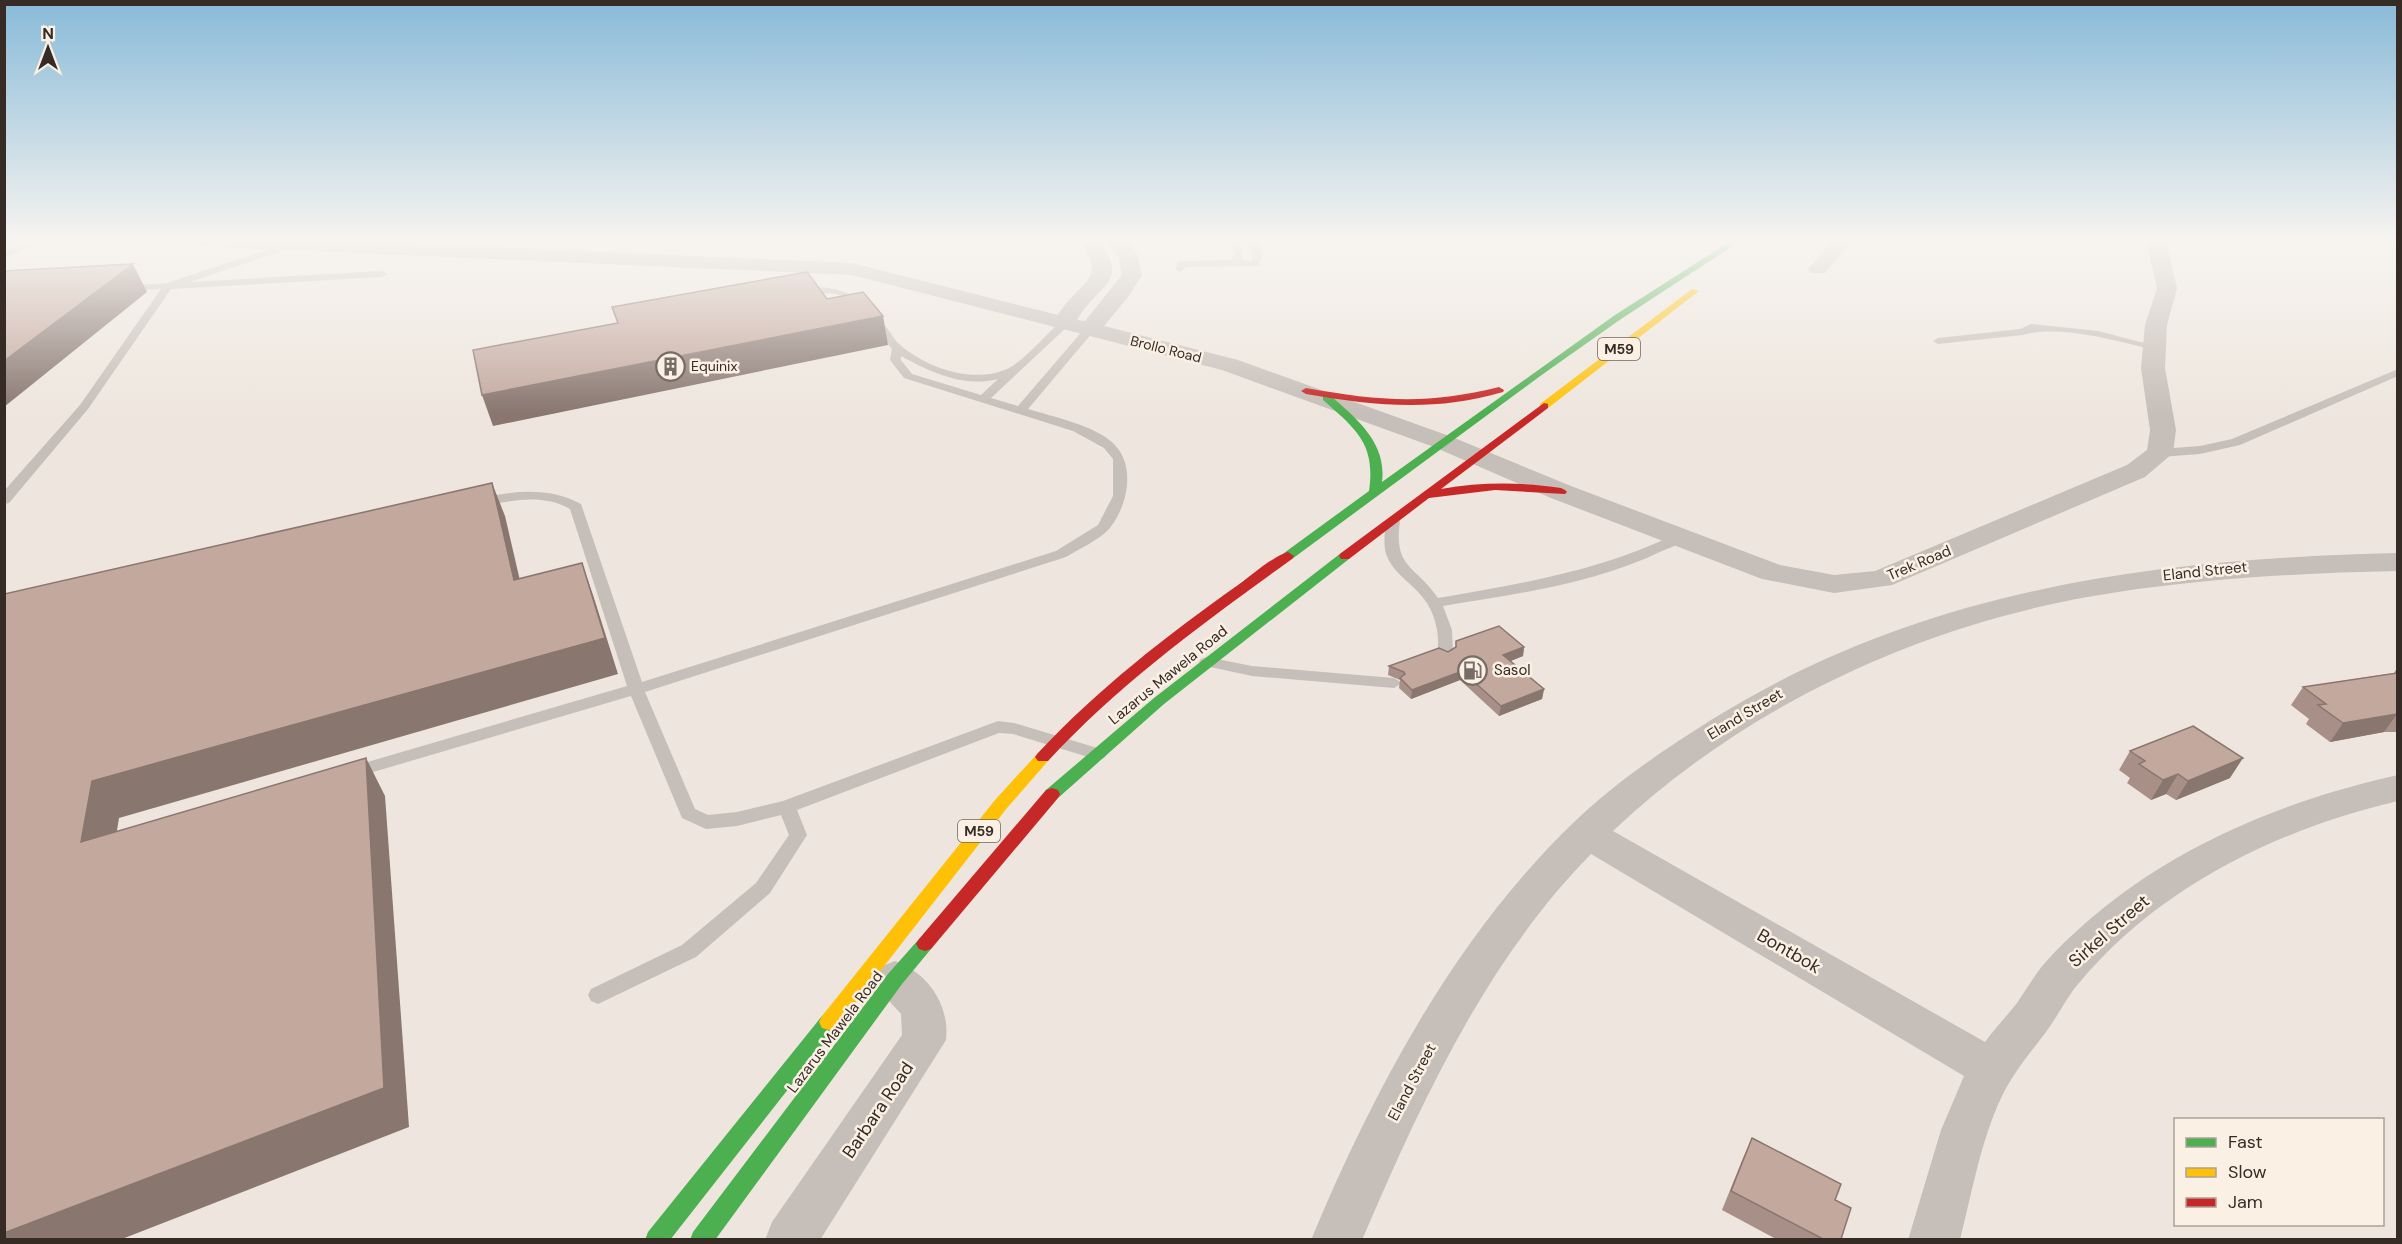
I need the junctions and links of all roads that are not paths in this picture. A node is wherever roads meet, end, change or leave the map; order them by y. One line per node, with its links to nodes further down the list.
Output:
1 (160, 298): 27 (lane)
2 (854, 298): 13 (lane)
3 (962, 298): 9 (street, Brollo Road)
4 (1084, 298): 9 (street)
5 (1117, 298): 10 (street)
6 (1651, 298): 15 (main road, M59)
7 (1686, 298): 23 (main road, Lazarus Mawela Road / M59)
8 (2165, 298): 12 (street)
9 (1064, 324): 10 (street, Brollo Road); 14 (lane)
10 (1089, 330): 17 (street, Brollo Road); 20 (lane)
11 (1938, 341): 12 (lane)
12 (2155, 347): 22 (street)
13 (897, 348): 14 (lane); 19 (lane)
14 (1014, 370): 19 (lane)
15 (1539, 372): 17 (main road); 21 (main road, M59)
16 (2397, 372): 22 (lane)
17 (1306, 391): 18 (street, Brollo Road)
18 (1327, 398): 21 (street, Brollo Road); 25 (main road)
19 (983, 399): 20 (lane)
20 (1019, 412): 36 (lane)
21 (1443, 442): 23 (street, Trek Road); 25 (main road, M59)
22 (2160, 453): 30 (street, Trek Road)
23 (1478, 456): 24 (street, Trek Road); 26 (main road, Lazarus Mawela Road / M59)
24 (1561, 492): 26 (main road); 30 (street, Trek Road)
25 (1374, 495): 37 (main road, Lazarus Mawela Road / M59)
26 (1428, 495): 29 (main road, Lazarus Mawela Road / M59)
27 (4, 500)
28 (461, 506): 36 (lane)
29 (1393, 521): 32 (lane); 34 (main road, Lazarus Mawela Road / M59)
30 (1679, 538): 32 (lane)
31 (2397, 562): 42 (street, Eland Street)
32 (1434, 603): 33 (lane)
33 (1445, 654)
34 (1208, 662): 35 (lane); 38 (main road, Lazarus Mawela Road / M59)
35 (1394, 683)
36 (636, 689): 39 (lane); 41 (lane)
37 (1054, 743): 38 (lane); 41 (lane); 46 (main road, Lazarus Mawela Road / M59)
38 (1098, 754): 43 (main road, Lazarus Mawela Road / M59)
39 (337, 777)
40 (2397, 788): 45 (street, Sirkel Street)
41 (787, 807): 44 (lane)
42 (1586, 833): 45 (street, Bontbok); 49 (street, Eland Street)
43 (896, 979): 47 (main road, Lazarus Mawela Road / M59); 48 (street, Barbara Road)
44 (598, 996)
45 (1992, 1069): 50 (street, Sirkel Street)
46 (656, 1239)
47 (701, 1239)
48 (790, 1239)
49 (1336, 1239)
50 (1934, 1239)

